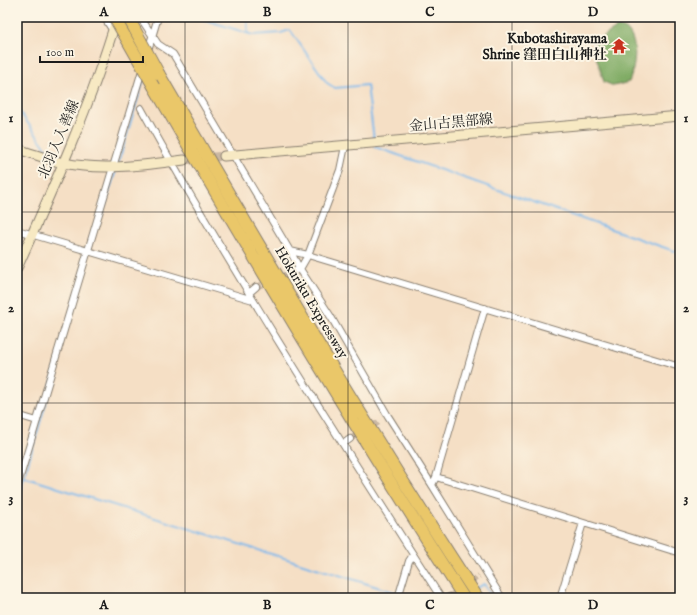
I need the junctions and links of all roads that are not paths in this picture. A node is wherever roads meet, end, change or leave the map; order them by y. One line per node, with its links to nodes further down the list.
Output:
1 (104, 17): 6 (street)
2 (115, 17): 6 (main road, 北羽入入善線); 47 (highway, Hokuriku Expressway, bridge)
3 (128, 17): 48 (highway, Hokuriku Expressway, bridge)
4 (140, 17): 7 (street)
5 (158, 17): 7 (street)
6 (113, 31): 16 (main road, 北羽入入善線)
7 (152, 37): 13 (street); 17 (street)
8 (141, 108): 15 (street)
9 (680, 116): 10 (main road, 金山古黒部線)
10 (345, 146): 13 (main road, 金山古黒部線); 22 (street)
11 (17, 149): 16 (main road)
12 (224, 156): 13 (main road, 金山古黒部線)
13 (233, 156): 21 (street)
14 (184, 160): 15 (main road)
15 (171, 162): 17 (main road); 27 (street)
16 (64, 163): 17 (main road); 19 (main road, 北羽入入善線)
17 (112, 166): 20 (street)
18 (17, 230): 19 (street)
19 (32, 234): 20 (street); 23 (main road, 北羽入入善線)
20 (88, 251): 28 (street); 33 (street)
21 (290, 251): 22 (street); 24 (street)
22 (308, 255): 24 (street); 29 (street)
23 (17, 268)
24 (300, 269): 25 (street); 32 (street)
25 (290, 273)
26 (256, 287): 27 (street)
27 (249, 292): 28 (street)
28 (253, 300): 36 (street)
29 (485, 308): 30 (street); 37 (street)
30 (680, 367)
31 (17, 415): 33 (street)
32 (388, 416): 34 (street); 38 (street)
33 (37, 421): 39 (street)
34 (381, 421)
35 (350, 439): 36 (street)
36 (343, 444): 42 (street)
37 (436, 477): 38 (street); 40 (street)
38 (432, 485): 43 (street)
39 (17, 487)
40 (583, 523): 41 (street); 50 (street)
41 (680, 553)
42 (413, 555): 45 (street); 46 (street)
43 (485, 572): 44 (street); 49 (street)
44 (479, 576)
45 (398, 598)
46 (441, 598)
47 (464, 598)
48 (478, 598)
49 (502, 598)
50 (560, 598)

